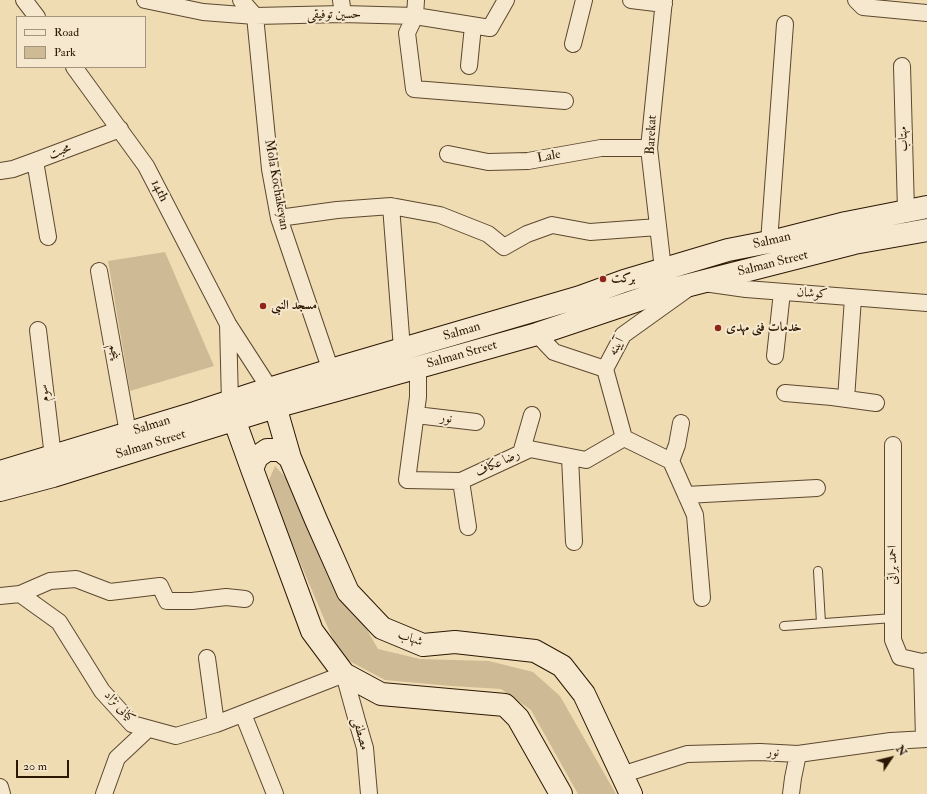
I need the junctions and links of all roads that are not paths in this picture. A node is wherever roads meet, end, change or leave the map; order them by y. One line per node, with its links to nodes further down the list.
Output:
1 (24, 0): 13 (street)
2 (145, 0): 14 (street, حسین توفیقی)
3 (241, 0): 14 (street)
4 (416, 0): 15 (street)
5 (506, 0): 17 (street, حسین توفیقی)
6 (584, 0): 18 (street)
7 (631, 0): 9 (street)
8 (856, 0): 10 (street)
9 (664, 2): 24 (street, Barekat)
10 (893, 4): 12 (street)
11 (342, 7): 14 (street, حسین توفیقی); 15 (street, حسین توفیقی)
12 (927, 13)
13 (36, 16)
14 (255, 16): 30 (street, Mola Kochakeyan)
15 (416, 16): 17 (street, حسین توفیقی); 22 (street)
16 (785, 24): 34 (street)
17 (473, 26): 19 (street)
18 (573, 44)
19 (469, 66)
20 (902, 66): 29 (street, مهتاب)
21 (75, 68): 23 (street, 14th)
22 (565, 101)
23 (120, 129): 26 (street, محبت); 41 (street, 14th)
24 (650, 148): 25 (street, Lale); 31 (street, Barekat)
25 (448, 154)
26 (35, 161): 27 (street, محبت); 33 (street)
27 (0, 170)
28 (390, 206): 30 (street); 31 (street); 44 (street)
29 (917, 209): 34 (main road, Salman)
30 (279, 218): 48 (street, Mola Kochakeyan)
31 (658, 227): 35 (street, Barekat)
32 (927, 230): 37 (main road, Salman Street)
33 (48, 237)
34 (769, 242): 35 (main road, Salman)
35 (663, 270): 44 (main road, Salman)
36 (99, 271): 58 (street, پنجم)
37 (697, 282): 38 (street, کوشان); 43 (main road, Salman Street); 47 (street, آیینه)
38 (782, 292): 39 (street, کوشان); 45 (street)
39 (853, 298): 40 (street, کوشان); 51 (street)
40 (927, 303)
41 (228, 324): 50 (street, 14th); 53 (street, 14th)
42 (38, 330): 62 (street, سوم)
43 (537, 334): 46 (main road, Salman Street); 47 (street, آیینه)
44 (402, 349): 48 (main road, Salman)
45 (775, 356)
46 (418, 367): 50 (main road, Salman Street); 54 (street, رضا عکاف)
47 (605, 369): 59 (street)
48 (331, 370): 50 (main road, Salman)
49 (785, 393): 51 (street)
50 (272, 398): 53 (main road, Salman Street); 64 (main road, شهاب)
51 (846, 399): 52 (street)
52 (876, 404)
53 (232, 410): 58 (main road, Salman); 66 (main road); 70 (main road, Salman Street)
54 (416, 415): 56 (street, نور); 68 (street, رضا عکاف)
55 (532, 415): 61 (street)
56 (476, 422)
57 (681, 423): 65 (street)
58 (128, 433): 62 (main road, Salman)
59 (624, 438): 63 (street, رضا عکاف); 65 (street)
60 (893, 445): 79 (street, احمد براتی)
61 (520, 453): 63 (street, رضا عکاف); 68 (street, رضا عکاف)
62 (53, 457): 67 (main road, Salman)
63 (570, 457): 73 (street)
64 (290, 458): 66 (main road); 90 (main road, شهاب)
65 (671, 461): 71 (street)
66 (252, 469): 84 (main road)
67 (0, 472)
68 (461, 481): 72 (street)
69 (817, 488): 71 (street)
70 (0, 490)
71 (686, 495): 77 (street)
72 (468, 527)
73 (574, 542)
74 (818, 572): 80 (lane)
75 (20, 594): 76 (street); 78 (street); 87 (street, کیانی نژاد)
76 (0, 596)
77 (702, 598)
78 (245, 599)
79 (893, 618): 80 (lane); 83 (street, احمد براتی)
80 (821, 623): 81 (lane)
81 (784, 626)
82 (207, 658): 86 (street)
83 (924, 661): 88 (street)
84 (344, 674): 85 (street, کیانی نژاد); 95 (street, مصطفی); 96 (main road)
85 (243, 714): 86 (street, کیانی نژاد); 94 (street)
86 (216, 724): 87 (street, کیانی نژاد)
87 (148, 729): 93 (street)
88 (925, 739): 89 (street, نور)
89 (798, 754): 90 (street, نور); 98 (street)
90 (621, 775): 97 (main road, شهاب)
91 (0, 788): 92 (street)
92 (2, 794)
93 (104, 794)
94 (275, 794)
95 (369, 794)
96 (562, 794)
97 (631, 794)
98 (791, 794)

